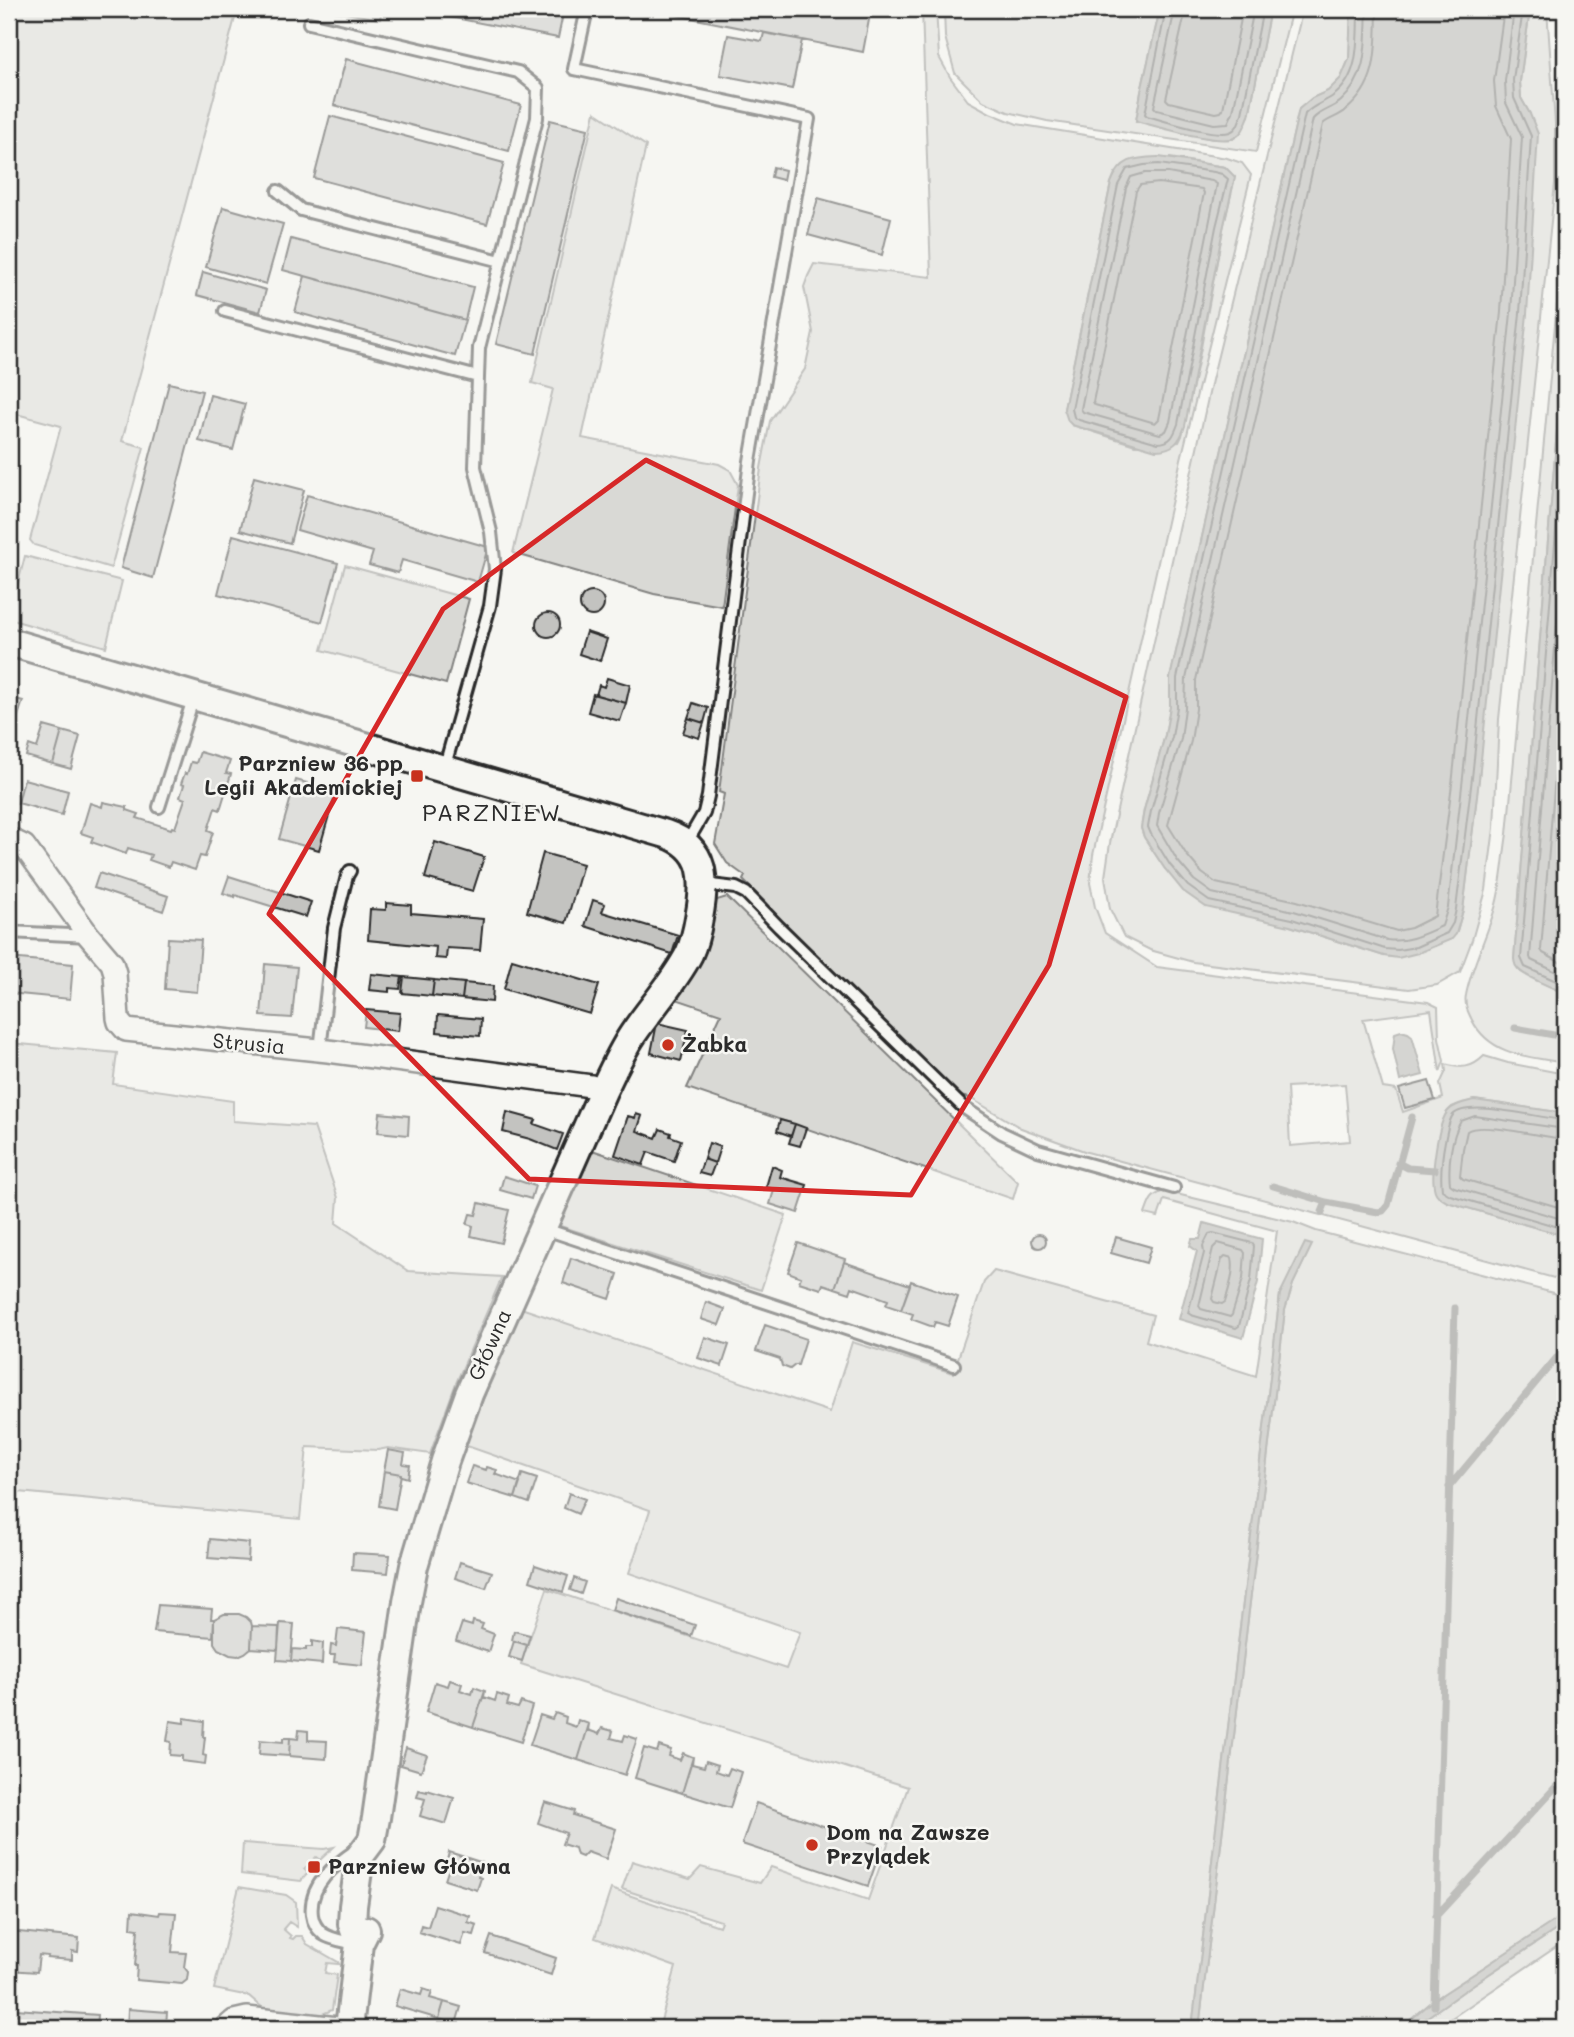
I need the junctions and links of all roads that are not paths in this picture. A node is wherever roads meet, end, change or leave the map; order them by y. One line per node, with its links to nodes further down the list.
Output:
1 (587, 9): 12 (lane)
2 (309, 23): 4 (lane)
3 (278, 191): 4 (lane)
4 (501, 261): 6 (lane)
5 (225, 311): 6 (lane)
6 (478, 377): 9 (lane)
7 (9, 642): 8 (street)
8 (194, 696): 9 (street); 10 (lane)
9 (444, 769): 12 (street)
10 (159, 807)
11 (9, 839): 16 (street, Strusia)
12 (685, 844): 14 (street)
13 (350, 871): 17 (lane)
14 (703, 884): 18 (street, Główna); 19 (lane)
15 (9, 932): 16 (lane)
16 (89, 936): 17 (street, Strusia)
17 (320, 1050): 18 (street, Strusia)
18 (603, 1091): 20 (street, Główna)
19 (1174, 1188)
20 (542, 1228): 21 (lane); 22 (street, Główna)
21 (954, 1365)
22 (372, 1840): 23 (street, Główna); 23 (lane)
23 (359, 1944): 26 (street, Główna)
24 (226, 2028): 25 (street)
25 (338, 2028)
26 (349, 2028)

